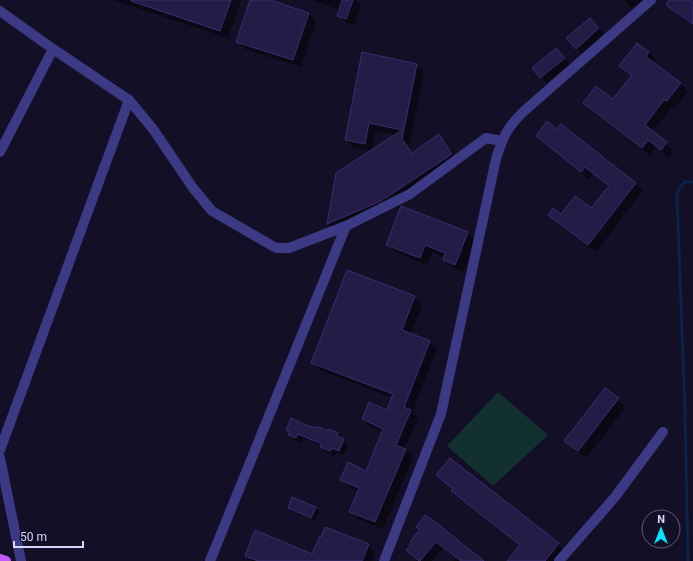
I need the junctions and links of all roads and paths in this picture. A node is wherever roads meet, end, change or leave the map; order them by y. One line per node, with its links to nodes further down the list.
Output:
1 (651, 0): 5 (street)
2 (0, 11): 3 (street)
3 (53, 49): 4 (street); 6 (street)
4 (129, 100): 7 (street); 9 (street)
5 (502, 141): 7 (street); 15 (street)
6 (0, 152)
7 (346, 226): 14 (street)
8 (664, 432): 16 (street)
9 (0, 450)
10 (0, 458): 13 (street)
11 (0, 559): 12 (main road)
12 (6, 561)
13 (21, 561)
14 (210, 561)
15 (384, 561)
16 (559, 561)

